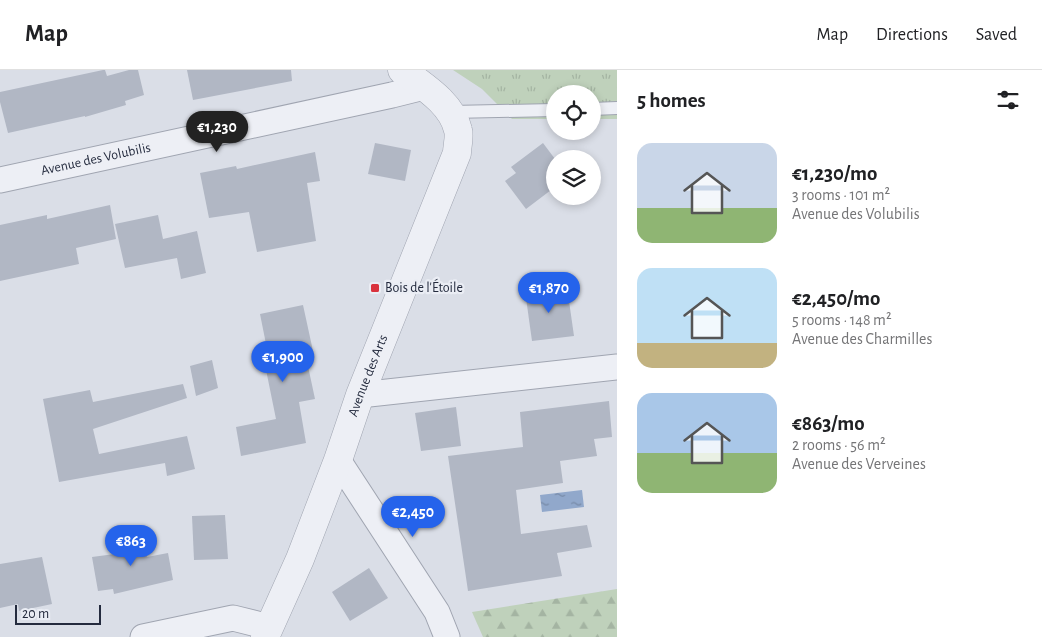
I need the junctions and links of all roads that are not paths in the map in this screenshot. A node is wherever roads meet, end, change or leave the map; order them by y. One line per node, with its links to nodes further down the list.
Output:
1 (402, 70): 2 (street)
2 (424, 87): 6 (street); 7 (street, Avenue des Volubilis)
3 (617, 108): 4 (lane)
4 (601, 109)
5 (546, 110): 6 (lane)
6 (451, 112): 9 (street, Avenue des Arts)
7 (0, 180)
8 (617, 367): 9 (street)
9 (360, 395): 10 (street, Avenue des Arts)
10 (338, 460): 11 (street, Avenue des Arts); 13 (street)
11 (267, 632): 12 (street)
12 (143, 637)
13 (446, 637)

